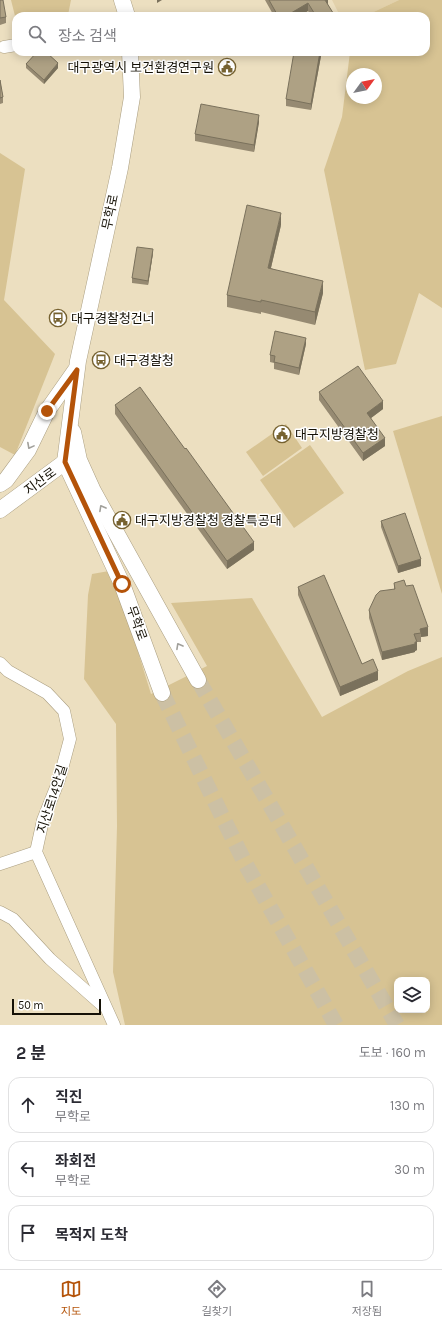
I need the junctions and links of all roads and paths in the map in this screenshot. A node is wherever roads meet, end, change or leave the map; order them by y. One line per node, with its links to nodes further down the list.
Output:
1 (122, 0): 2 (main road)
2 (126, 12)
3 (130, 56): 4 (main road, 무학로)
4 (77, 370): 5 (main road, 무학로); 6 (main road, 무학로)
5 (47, 411): 9 (main road, 지산로, one-way to 9)
6 (70, 421): 7 (main road, 무학로); 8 (main road, 무학로)
7 (76, 448): 8 (main road, 지산로); 12 (main road, 무학로, one-way to 7)
8 (65, 462): 10 (main road, 지산로); 13 (main road, 무학로)
9 (0, 484)
10 (0, 510)
11 (0, 663): 14 (street, 지산로14안길)
12 (198, 680)
13 (162, 693)
14 (36, 852): 15 (street); 17 (street)
15 (0, 864)
16 (0, 912): 17 (street)
17 (106, 1009): 18 (street)
18 (114, 1025)

